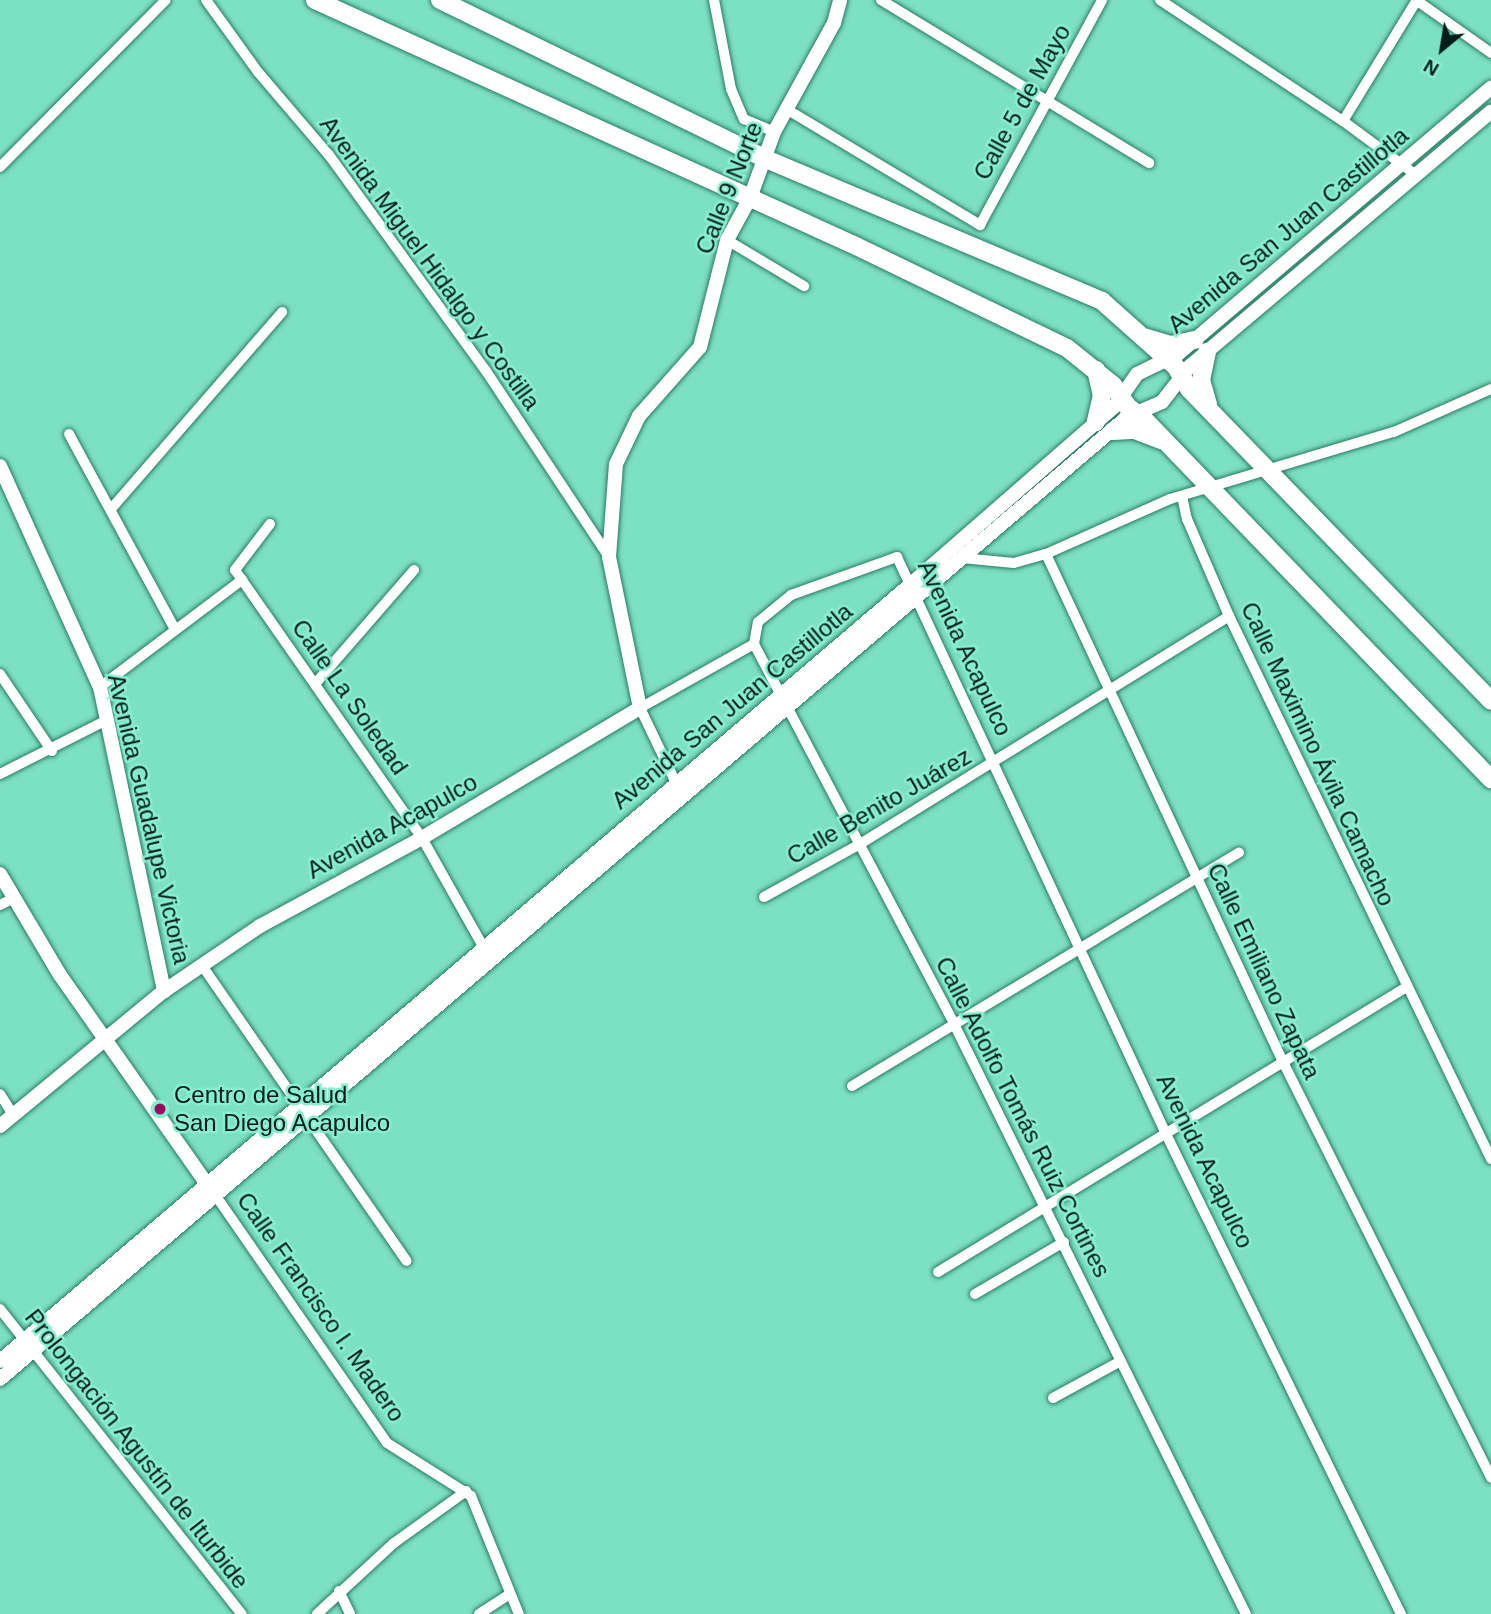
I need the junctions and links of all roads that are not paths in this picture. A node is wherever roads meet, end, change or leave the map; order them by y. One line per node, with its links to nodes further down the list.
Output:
1 (166, 0): 21 (street)
2 (206, 0): 47 (street, Avenida Miguel Hidalgo y Costilla)
3 (315, 0): 23 (highway)
4 (440, 0): 18 (highway)
5 (714, 0): 17 (street)
6 (839, 0): 14 (main road, Calle 9 Norte)
7 (881, 0): 13 (street)
8 (1102, 0): 13 (street, Calle 5 de Mayo)
9 (1160, 0): 16 (street)
10 (1417, 0): 11 (street); 16 (street)
11 (1491, 53)
12 (1491, 89): 20 (main road, Avenida San Juan Castillotla)
13 (1047, 99): 14 (street, Calle 5 de Mayo); 19 (street)
14 (788, 110): 17 (main road, Calle 9 Norte)
15 (1491, 112): 22 (main road, Avenida San Juan Castillotla)
16 (1343, 121): 20 (street)
17 (774, 132): 18 (main road, Calle 9 Norte)
18 (766, 159): 23 (main road, Calle 9 Norte); 27 (highway)
19 (1149, 163)
20 (1400, 164): 22 (street); 28 (main road, Avenida San Juan Castillotla)
21 (0, 167)
22 (1416, 175): 28 (main road, Avenida San Juan Castillotla)
23 (750, 198): 24 (main road, Calle 9 Norte); 30 (highway)
24 (727, 240): 25 (street); 47 (main road, Calle 9 Norte)
25 (804, 286)
26 (282, 312): 44 (street)
27 (1143, 337): 28 (highway); 29 (highway)
28 (1201, 346): 29 (main road, Avenida San Juan Castillotla); 31 (main road, Avenida San Juan Castillotla); 34 (highway)
29 (1165, 360): 31 (highway); 33 (main road, Avenida San Juan Castillotla)
30 (1096, 370): 33 (highway); 36 (highway)
31 (1180, 377): 34 (highway); 35 (main road, Avenida San Juan Castillotla)
32 (1491, 388): 41 (street)
33 (1122, 396): 35 (highway); 36 (main road, Avenida San Juan Castillotla)
34 (1209, 408): 41 (highway)
35 (1137, 412): 37 (main road, Avenida San Juan Castillotla); 39 (highway)
36 (1096, 422): 51 (main road, Avenida San Juan Castillotla)
37 (1113, 431): 39 (highway); 48 (main road, Avenida San Juan Castillotla)
38 (69, 434): 44 (street)
39 (1174, 451): 42 (highway)
40 (0, 466): 57 (main road, Avenida Guadalupe Victoria)
41 (1270, 471): 42 (street); 60 (highway)
42 (1209, 488): 43 (street); 66 (highway)
43 (1182, 496): 46 (street); 52 (street, Calle Maximino Ávila Camacho)
44 (111, 509): 53 (street)
45 (270, 524): 50 (street)
46 (1046, 554): 48 (street); 58 (street, Calle Emiliano Zapata)
47 (609, 557): 61 (main road, Calle 9 Norte)
48 (962, 558): 51 (main road, Avenida San Juan Castillotla)
49 (414, 570): 56 (street)
50 (242, 580): 53 (street); 56 (street, Calle La Soledad)
51 (914, 590): 54 (street, Avenida Acapulco); 59 (main road, Avenida San Juan Castillotla); 64 (street, Avenida Acapulco)
52 (1229, 616): 58 (street, Calle Benito Juárez); 79 (street, Calle Maximino Ávila Camacho)
53 (175, 629): 57 (street)
54 (754, 644): 59 (street, Calle Adolfo Tomás Ruiz Cortines); 61 (street, Avenida Acapulco)
55 (0, 674): 63 (street)
56 (316, 684): 68 (street, Calle La Soledad)
57 (100, 687): 62 (main road, Avenida Guadalupe Victoria)
58 (1112, 692): 64 (street, Calle Benito Juárez); 72 (street, Calle Emiliano Zapata)
59 (785, 699): 67 (main road, Avenida San Juan Castillotla); 69 (street, Calle Adolfo Tomás Ruiz Cortines); 88 (main road, Avenida San Juan Castillotla)
60 (1491, 701)
61 (640, 708): 67 (street); 68 (main road, Avenida Acapulco)
62 (107, 720): 63 (street); 80 (main road, Avenida Guadalupe Victoria)
63 (52, 751): 65 (street)
64 (994, 763): 69 (street, Calle Benito Juárez); 77 (street, Avenida Acapulco)
65 (0, 774)
66 (1491, 779)
67 (676, 783): 76 (main road, Avenida San Juan Castillotla)
68 (422, 838): 76 (street, Calle La Soledad); 78 (main road, Avenida Acapulco)
69 (860, 844): 73 (street, Calle Benito Juárez); 81 (street, Calle Adolfo Tomás Ruiz Cortines)
70 (1239, 853): 72 (street)
71 (0, 874): 74 (main road, Calle Francisco I. Madero)
72 (1196, 878): 77 (street); 83 (street, Calle Emiliano Zapata)
73 (764, 897)
74 (14, 898): 75 (street); 82 (main road, Calle Francisco I. Madero)
75 (0, 905)
76 (484, 948): 86 (main road, Avenida San Juan Castillotla)
77 (1081, 948): 81 (street); 90 (street, Avenida Acapulco)
78 (201, 964): 80 (main road, Avenida Acapulco); 86 (street)
79 (1405, 988): 83 (street); 91 (street, Calle Maximino Ávila Camacho)
80 (164, 991): 82 (main road, Avenida Acapulco)
81 (954, 1024): 84 (street); 94 (street, Calle Adolfo Tomás Ruiz Cortines)
82 (105, 1038): 87 (main road, Avenida Acapulco); 92 (main road, Calle Francisco I. Madero)
83 (1283, 1062): 90 (street); 105 (street, Calle Emiliano Zapata)
84 (852, 1086)
85 (0, 1094): 87 (street)
86 (299, 1104): 88 (street); 92 (main road, Avenida San Juan Castillotla)
87 (13, 1115): 89 (main road, Avenida Acapulco)
88 (307, 1117): 93 (main road, Avenida San Juan Castillotla); 96 (street)
89 (0, 1126)
90 (1167, 1136): 94 (street); 115 (street, Avenida Acapulco)
91 (1491, 1159)
92 (207, 1184): 93 (main road, Calle Francisco I. Madero); 100 (main road, Avenida San Juan Castillotla)
93 (216, 1196): 100 (main road, Avenida San Juan Castillotla); 106 (street, Calle Francisco I. Madero)
94 (1047, 1210): 95 (street, Calle Adolfo Tomás Ruiz Cortines); 97 (street)
95 (1064, 1242): 98 (street); 101 (street, Calle Adolfo Tomás Ruiz Cortines)
96 (407, 1261)
97 (939, 1272)
98 (975, 1294)
99 (0, 1309): 100 (street, Prolongación Agustín de Iturbide)
100 (28, 1345): 102 (main road, Avenida San Juan Castillotla); 103 (main road, Avenida San Juan Castillotla); 109 (street, Prolongación Agustín de Iturbide)
101 (1121, 1360): 104 (street); 114 (street, Calle Adolfo Tomás Ruiz Cortines)
102 (0, 1361)
103 (0, 1379)
104 (1053, 1398)
105 (1491, 1478)
106 (466, 1491): 107 (street); 108 (street)
107 (339, 1591): 110 (street); 111 (street)
108 (510, 1594): 112 (street); 113 (street)
109 (242, 1614)
110 (317, 1614)
111 (350, 1614)
112 (479, 1614)
113 (519, 1614)
114 (1246, 1614)
115 (1401, 1614)

